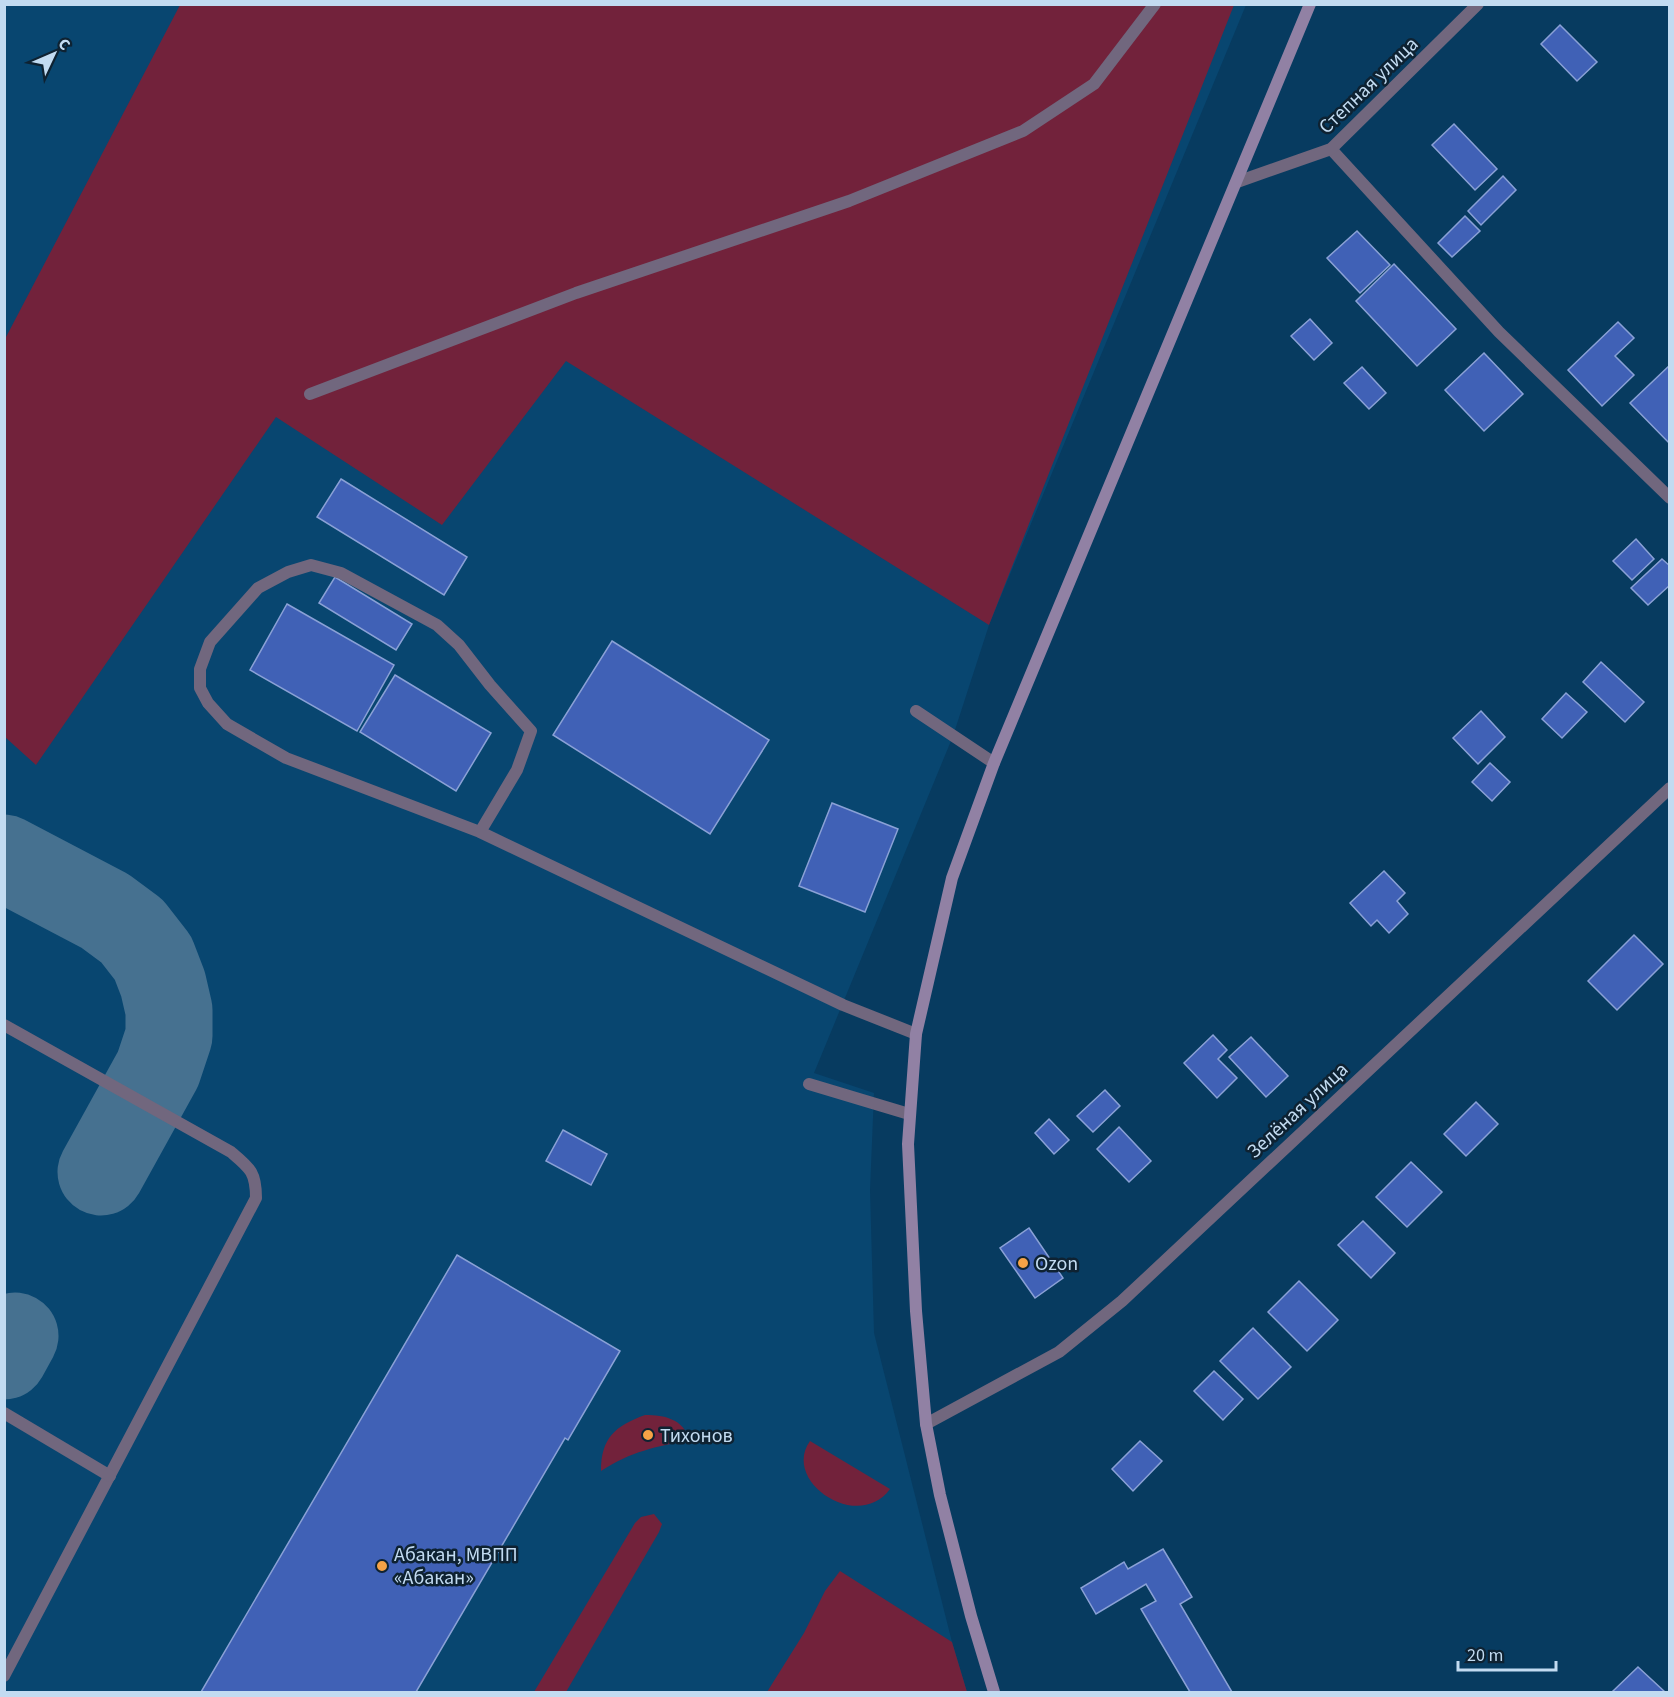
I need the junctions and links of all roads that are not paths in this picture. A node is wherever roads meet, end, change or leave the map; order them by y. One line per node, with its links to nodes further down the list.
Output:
1 (1155, 4): 6 (street)
2 (1310, 4): 5 (main road)
3 (1478, 4): 4 (street, Степная улица)
4 (1331, 149): 5 (street, Степная улица); 7 (street)
5 (1237, 182): 9 (main road)
6 (310, 394)
7 (1670, 498)
8 (916, 711): 9 (street)
9 (994, 763): 13 (main road)
10 (1670, 788): 17 (street, Зелёная улица)
11 (480, 832): 11 (street); 13 (street)
12 (4, 1025): 18 (street)
13 (916, 1034): 15 (main road)
14 (809, 1084): 15 (street)
15 (909, 1114): 17 (main road)
16 (4, 1413): 18 (street)
17 (926, 1424): 20 (main road)
18 (110, 1476): 19 (street)
19 (4, 1676)
20 (994, 1692)

